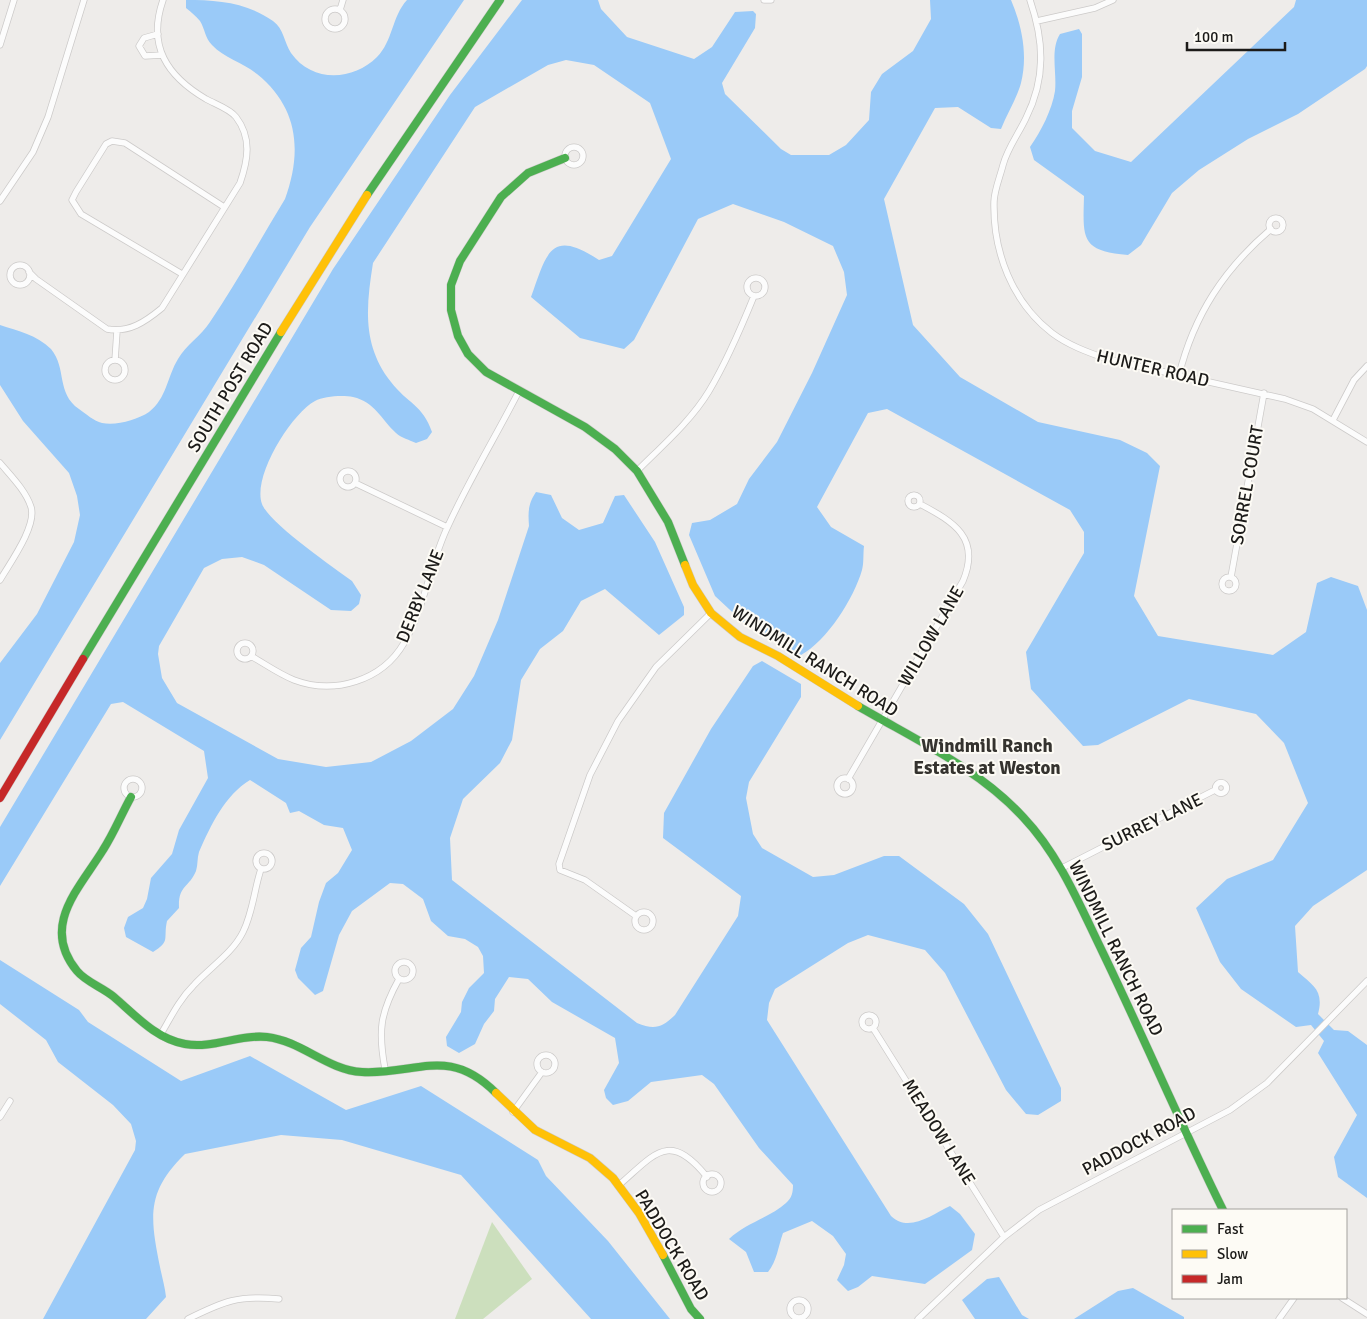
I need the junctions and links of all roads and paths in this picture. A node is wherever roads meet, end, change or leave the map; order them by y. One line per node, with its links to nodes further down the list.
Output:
1 (14, 0): 13 (street)
2 (84, 0): 16 (street)
3 (164, 0): 12 (street)
4 (343, 0): 10 (street)
5 (500, 0): 43 (street, SOUTH POST ROAD)
6 (764, 0): 7 (street)
7 (771, 0)
8 (1030, 0): 11 (street, HUNTER ROAD)
9 (1113, 0): 11 (street)
10 (340, 10)
11 (1037, 21): 25 (street, HUNTER ROAD)
12 (158, 34): 14 (street); 14 (street)
13 (0, 46)
14 (162, 55): 17 (street)
15 (565, 158): 26 (street, WINDMILL RANCH ROAD)
16 (0, 201)
17 (224, 207): 20 (street); 20 (street)
18 (1270, 229): 25 (street)
19 (29, 272): 22 (street)
20 (182, 274): 22 (street)
21 (754, 296): 31 (street)
22 (117, 331): 23 (street)
23 (115, 360)
24 (1367, 366): 28 (street)
25 (1179, 375): 27 (street, HUNTER ROAD)
26 (519, 391): 31 (street, WINDMILL RANCH ROAD); 34 (street, DERBY LANE)
27 (1264, 393): 28 (street, HUNTER ROAD); 35 (street, SORREL COURT)
28 (1333, 420): 29 (street, HUNTER ROAD)
29 (1367, 442)
30 (0, 463): 36 (street)
31 (637, 471): 37 (street, WINDMILL RANCH ROAD)
32 (355, 483): 34 (street, DERBY LANE)
33 (920, 504): 39 (street, WILLOW LANE)
34 (447, 527): 38 (street, DERBY LANE)
35 (1231, 577)
36 (0, 580)
37 (710, 613): 39 (street, WINDMILL RANCH ROAD); 46 (street)
38 (251, 656)
39 (882, 720): 40 (street, WILLOW LANE); 44 (street, WINDMILL RANCH ROAD)
40 (848, 779)
41 (1215, 790): 44 (street, SURREY LANE)
42 (130, 796): 50 (street, PADDOCK ROAD)
43 (0, 798)
44 (1062, 868): 56 (street, WINDMILL RANCH ROAD)
45 (261, 869): 50 (street)
46 (636, 916)
47 (399, 979): 51 (street)
48 (1367, 981): 56 (street, PADDOCK ROAD)
49 (873, 1028): 60 (street, MEADOW LANE)
50 (161, 1034): 51 (street, PADDOCK ROAD)
51 (385, 1069): 54 (street, PADDOCK ROAD)
52 (542, 1072): 54 (street)
53 (10, 1100): 55 (street)
54 (513, 1112): 58 (street, PADDOCK ROAD)
55 (0, 1117)
56 (1185, 1134): 59 (street, WINDMILL RANCH ROAD); 60 (street, PADDOCK ROAD)
57 (706, 1176): 58 (street, PADDOCK ROAD)
58 (619, 1185): 66 (street, PADDOCK ROAD)
59 (1222, 1209)
60 (1004, 1237): 67 (street, PADDOCK ROAD)
61 (279, 1299): 65 (street)
62 (1293, 1299): 68 (street)
63 (1344, 1299): 64 (street)
64 (1367, 1314)
65 (188, 1319)
66 (700, 1319)
67 (918, 1319)
68 (1280, 1319)

